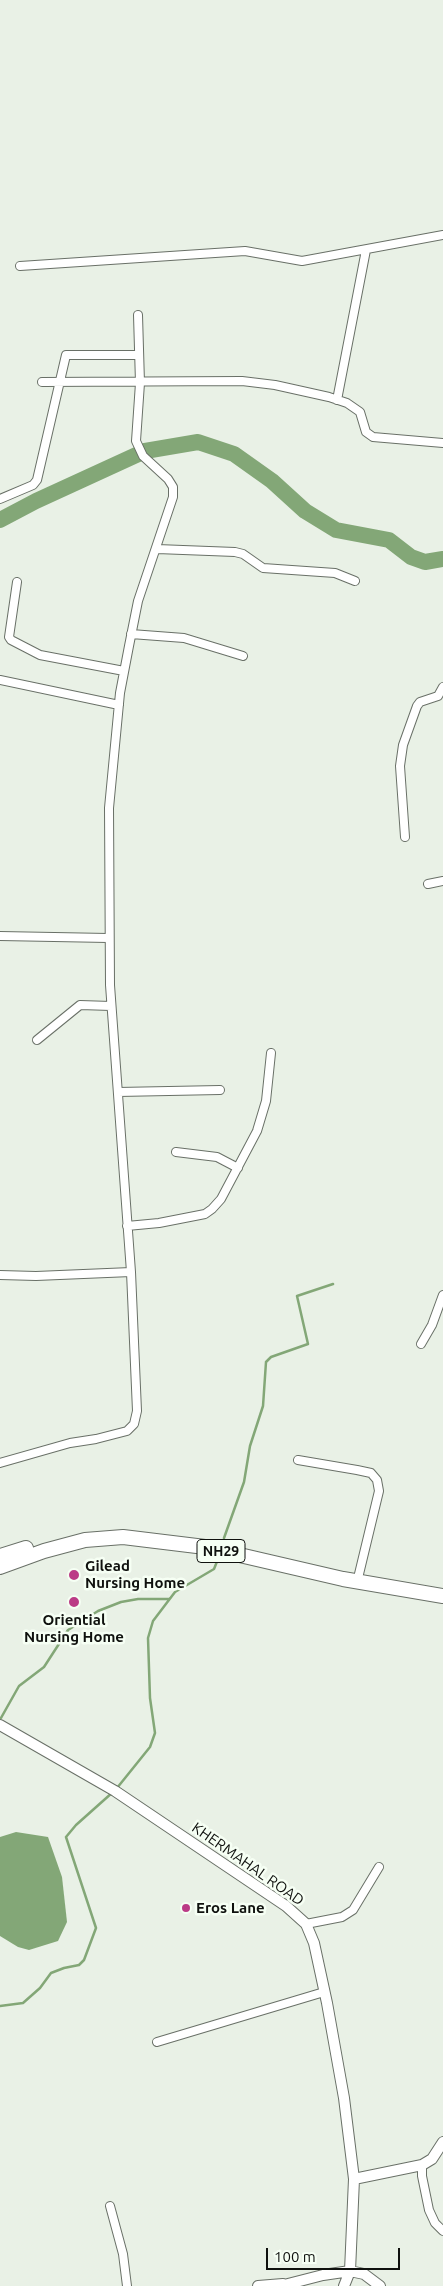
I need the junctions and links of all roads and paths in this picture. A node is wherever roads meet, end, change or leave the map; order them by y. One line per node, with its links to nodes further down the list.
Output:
1 (443, 235): 2 (street)
2 (366, 250): 3 (street); 9 (street)
3 (20, 266)
4 (138, 315): 5 (street)
5 (139, 355): 7 (street); 8 (street)
6 (42, 382): 7 (street)
7 (62, 383): 8 (street); 11 (street)
8 (140, 383): 9 (street); 12 (street)
9 (337, 400): 10 (street)
10 (443, 443)
11 (0, 498)
12 (157, 549): 13 (street); 15 (street)
13 (355, 581)
14 (17, 582): 17 (street)
15 (131, 634): 16 (street); 17 (street)
16 (242, 656)
17 (124, 671): 20 (street)
18 (0, 680): 20 (street)
19 (443, 687): 21 (street)
20 (119, 705): 25 (street)
21 (405, 837)
22 (443, 881): 23 (street)
23 (428, 884)
24 (0, 936): 25 (street)
25 (108, 938): 26 (street)
26 (111, 1006): 27 (street); 30 (street)
27 (37, 1040)
28 (271, 1053): 32 (street)
29 (220, 1090): 30 (street)
30 (118, 1092): 33 (street)
31 (176, 1152): 32 (street)
32 (238, 1168): 33 (street)
33 (127, 1226): 34 (street)
34 (130, 1272): 35 (street); 39 (street)
35 (0, 1275)
36 (443, 1295): 37 (street)
37 (421, 1344)
38 (298, 1460): 42 (street)
39 (0, 1463)
40 (0, 1556): 42 (highway, NH29)
41 (0, 1566): 44 (highway, NH29)
42 (359, 1574): 43 (highway, NH29)
43 (443, 1586)
44 (443, 1596)
45 (0, 1725): 47 (street, KHERMAHAL ROAD)
46 (379, 1867): 47 (street)
47 (306, 1924): 48 (street, KHERMAHAL ROAD)
48 (324, 1992): 49 (street); 52 (street, KHERMAHAL ROAD)
49 (157, 2042)
50 (443, 2142): 51 (street)
51 (422, 2165): 52 (street); 54 (street)
52 (354, 2179): 55 (street, KHERMAHAL ROAD)
53 (110, 2206): 57 (street)
54 (443, 2231)
55 (350, 2271): 56 (street); 59 (street, KHERMAHAL ROAD); 60 (street)
56 (281, 2285): 58 (street)
57 (127, 2286)
58 (258, 2286)
59 (344, 2286)
60 (380, 2286)

